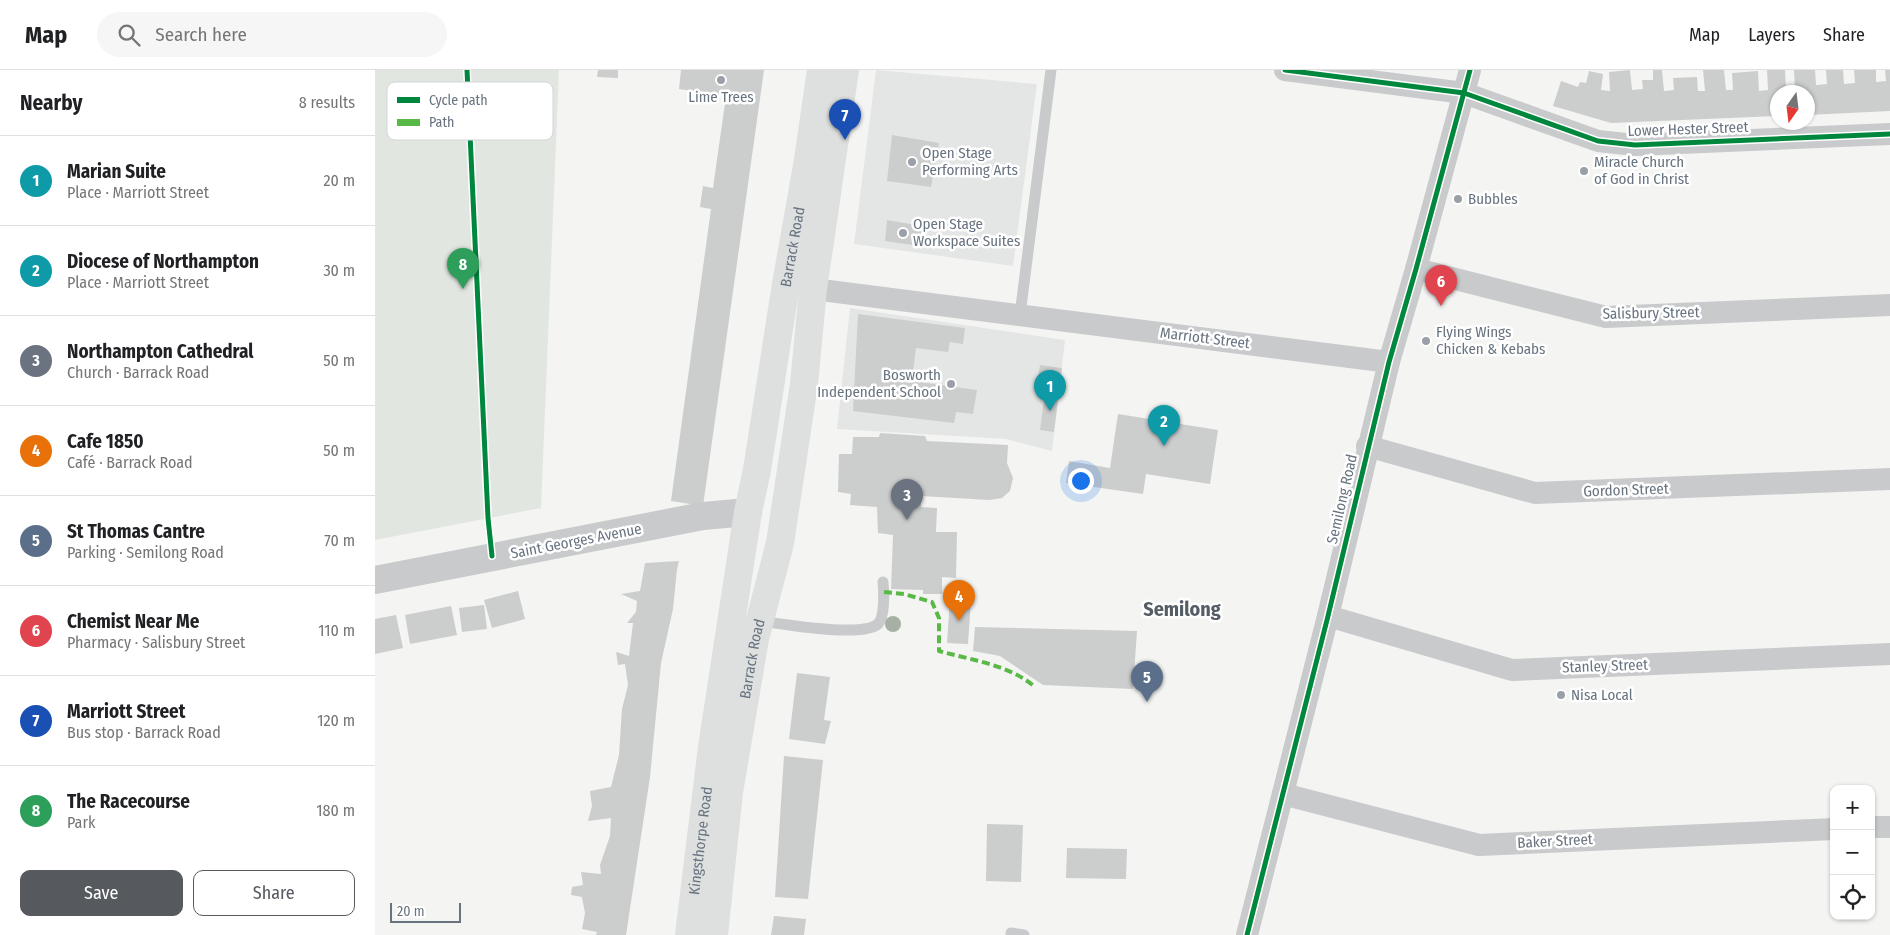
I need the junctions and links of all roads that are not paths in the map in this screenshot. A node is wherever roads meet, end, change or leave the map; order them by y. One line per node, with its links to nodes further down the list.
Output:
1 (821, 70): 16 (highway, Barrack Road)
2 (845, 70): 9 (highway, Barrack Road)
3 (1051, 70): 11 (lane)
4 (1285, 70): 6 (street, Lower Hester Street)
5 (1470, 70): 6 (street, Semilong Road)
6 (1464, 93): 7 (street, Lower Hester Street); 8 (street, Semilong Road)
7 (1890, 134)
8 (1417, 269): 10 (street, Salisbury Street); 12 (street, Semilong Road)
9 (813, 289): 11 (street, Marriott Street); 13 (highway, Barrack Road)
10 (1890, 305)
11 (1020, 315): 12 (street, Marriott Street)
12 (1389, 362): 14 (street, Semilong Road)
13 (804, 384): 16 (highway); 20 (highway, Barrack Road)
14 (1367, 446): 15 (street, Gordon Street); 19 (street, Semilong Road)
15 (1890, 479)
16 (748, 512): 17 (street, Saint Georges Avenue); 22 (highway, Barrack Road)
17 (375, 580)
18 (883, 582): 20 (lane)
19 (1328, 616): 21 (street, Stanley Street); 23 (street, Semilong Road)
20 (760, 621): 29 (highway, Barrack Road)
21 (1890, 654)
22 (712, 747): 28 (highway, Kingsthorpe Road)
23 (1283, 794): 26 (street, Baker Street); 31 (street, Semilong Road)
24 (1890, 827): 25 (street)
25 (1875, 828)
26 (1830, 829)
27 (1011, 933): 30 (lane)
28 (689, 935)
29 (713, 935)
30 (1024, 935)
31 (1247, 935)

